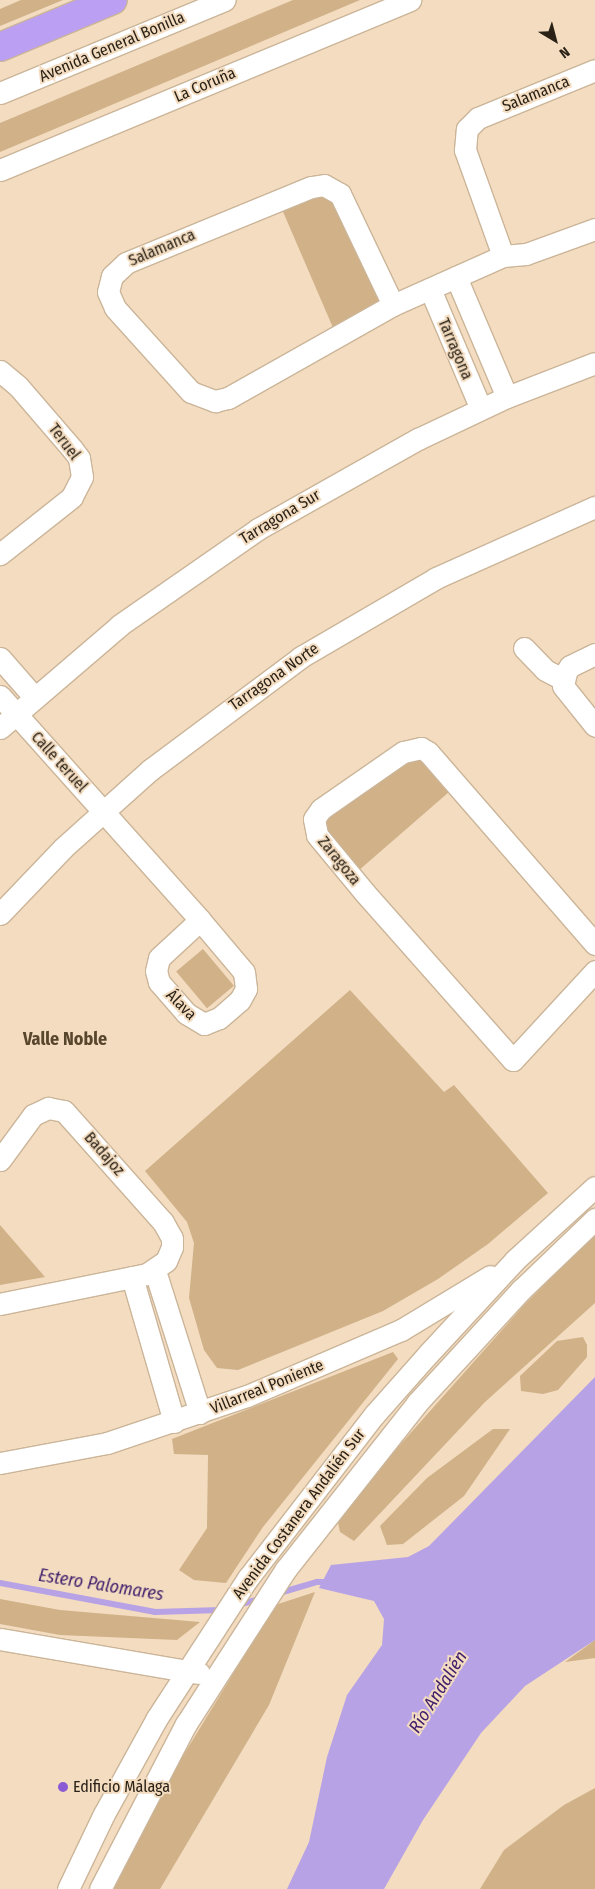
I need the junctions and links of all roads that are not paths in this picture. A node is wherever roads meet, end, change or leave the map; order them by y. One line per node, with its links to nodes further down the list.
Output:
1 (113, 0): 4 (highway)
2 (224, 0): 6 (street, Avenida General Bonilla)
3 (410, 0): 7 (street, La Coruña)
4 (0, 47)
5 (595, 70): 9 (street, Salamanca)
6 (0, 94)
7 (0, 170)
8 (595, 228): 9 (street, Salamanca)
9 (503, 256): 10 (street, Salamanca)
10 (456, 277): 11 (street, Salamanca); 15 (street, Tarragona)
11 (430, 288): 12 (street, Salamanca); 16 (street, Tarragona)
12 (393, 304): 12 (street, Salamanca)
13 (595, 363): 15 (street, Tarragona Sur)
14 (0, 371): 18 (street, Teruel)
15 (507, 397): 16 (street, Tarragona Sur)
16 (481, 409): 24 (street, Tarragona Sur)
17 (595, 507): 27 (street, Tarragona Norte)
18 (0, 554)
19 (524, 648): 22 (street)
20 (595, 654): 22 (street)
21 (0, 658): 24 (street)
22 (564, 678): 26 (street)
23 (0, 696): 25 (street)
24 (34, 698): 25 (street, Tarragona Sur)
25 (8, 721): 27 (street, Calle teruel)
26 (595, 726)
27 (102, 810): 28 (street, Tarragona Norte); 29 (street, Álava)
28 (0, 914)
29 (200, 920): 29 (street, Álava)
30 (595, 944): 31 (street, Zaragoza)
31 (595, 971)
32 (0, 1160): 36 (street, Badajoz)
33 (595, 1187): 35 (street, Avenida Costanera Andalién Sur)
34 (595, 1219): 44 (street, Avenida Costanera Andalién Sur)
35 (515, 1260): 39 (street, Villarreal Poniente); 43 (street, Avenida Costanera Andalién Sur)
36 (155, 1271): 37 (street); 39 (street)
37 (132, 1277): 38 (street); 40 (street)
38 (0, 1304)
39 (200, 1413): 40 (street, Villarreal Poniente)
40 (174, 1422): 41 (street, Villarreal Poniente)
41 (0, 1463)
42 (0, 1639): 43 (street)
43 (186, 1670): 44 (street); 45 (street, Avenida Costanera Andalién Sur)
44 (215, 1676): 46 (street, Avenida Costanera Andalién Sur)
45 (68, 1889)
46 (100, 1889)

